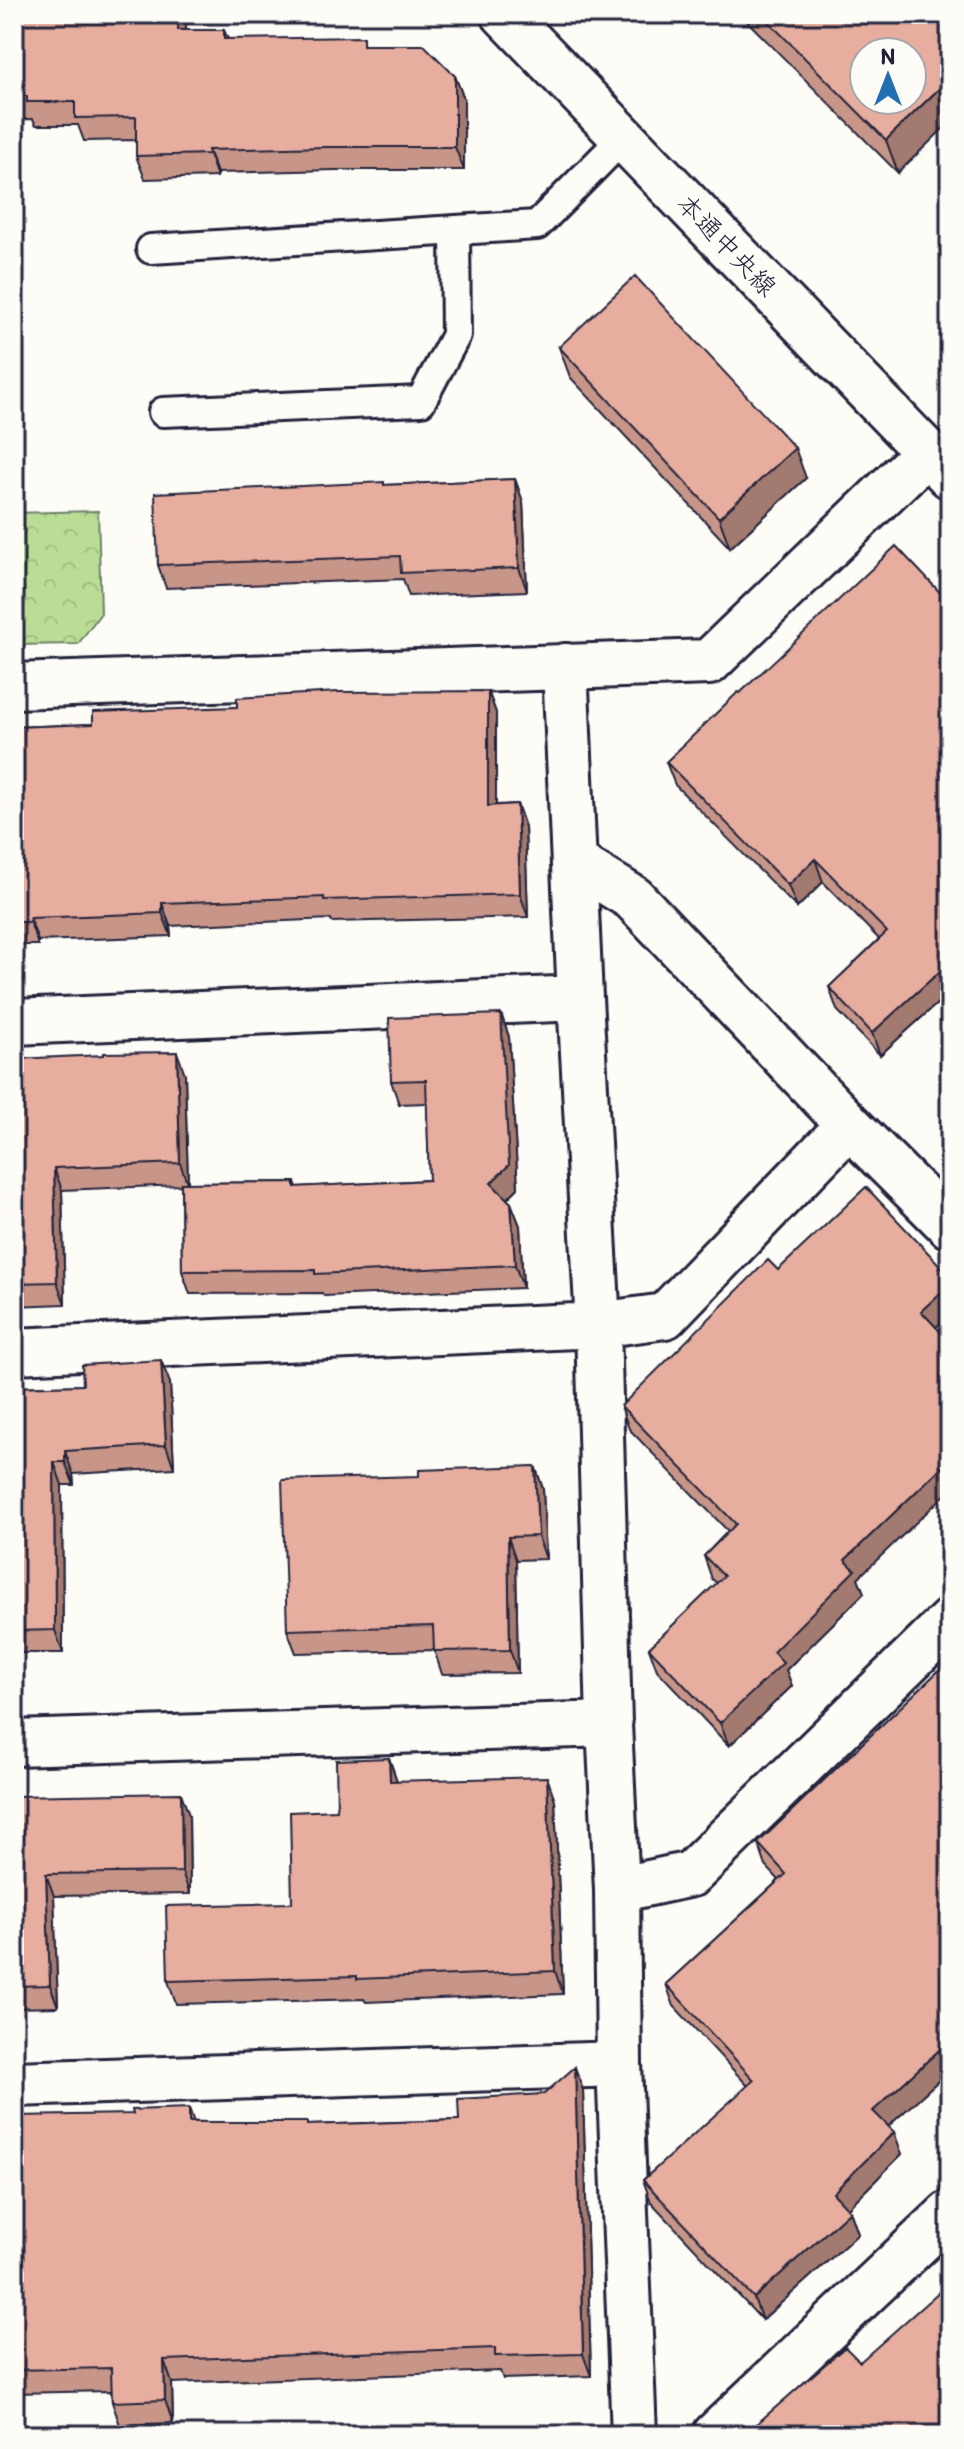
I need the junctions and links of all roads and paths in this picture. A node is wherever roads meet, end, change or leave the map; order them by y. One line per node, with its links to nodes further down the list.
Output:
1 (504, 14): 2 (street, 本通中央線)
2 (623, 138): 3 (lane); 6 (street, 本通中央線)
3 (455, 231): 4 (lane); 5 (lane)
4 (151, 249)
5 (163, 412)
6 (942, 453): 7 (street)
7 (565, 666): 8 (street); 9 (street)
8 (14, 686)
9 (574, 862): 10 (street); 12 (street)
10 (580, 998): 11 (street); 14 (street)
11 (14, 1022)
12 (849, 1125): 13 (street); 14 (street)
13 (950, 1226)
14 (598, 1325): 15 (street); 17 (street)
15 (14, 1351)
16 (950, 1621): 19 (street)
17 (609, 1724): 18 (street); 19 (street)
18 (14, 1743)
19 (617, 1890): 20 (street)
20 (619, 2064): 21 (street); 23 (street)
21 (14, 2084)
22 (950, 2213): 24 (street)
23 (634, 2435)
24 (715, 2435)

